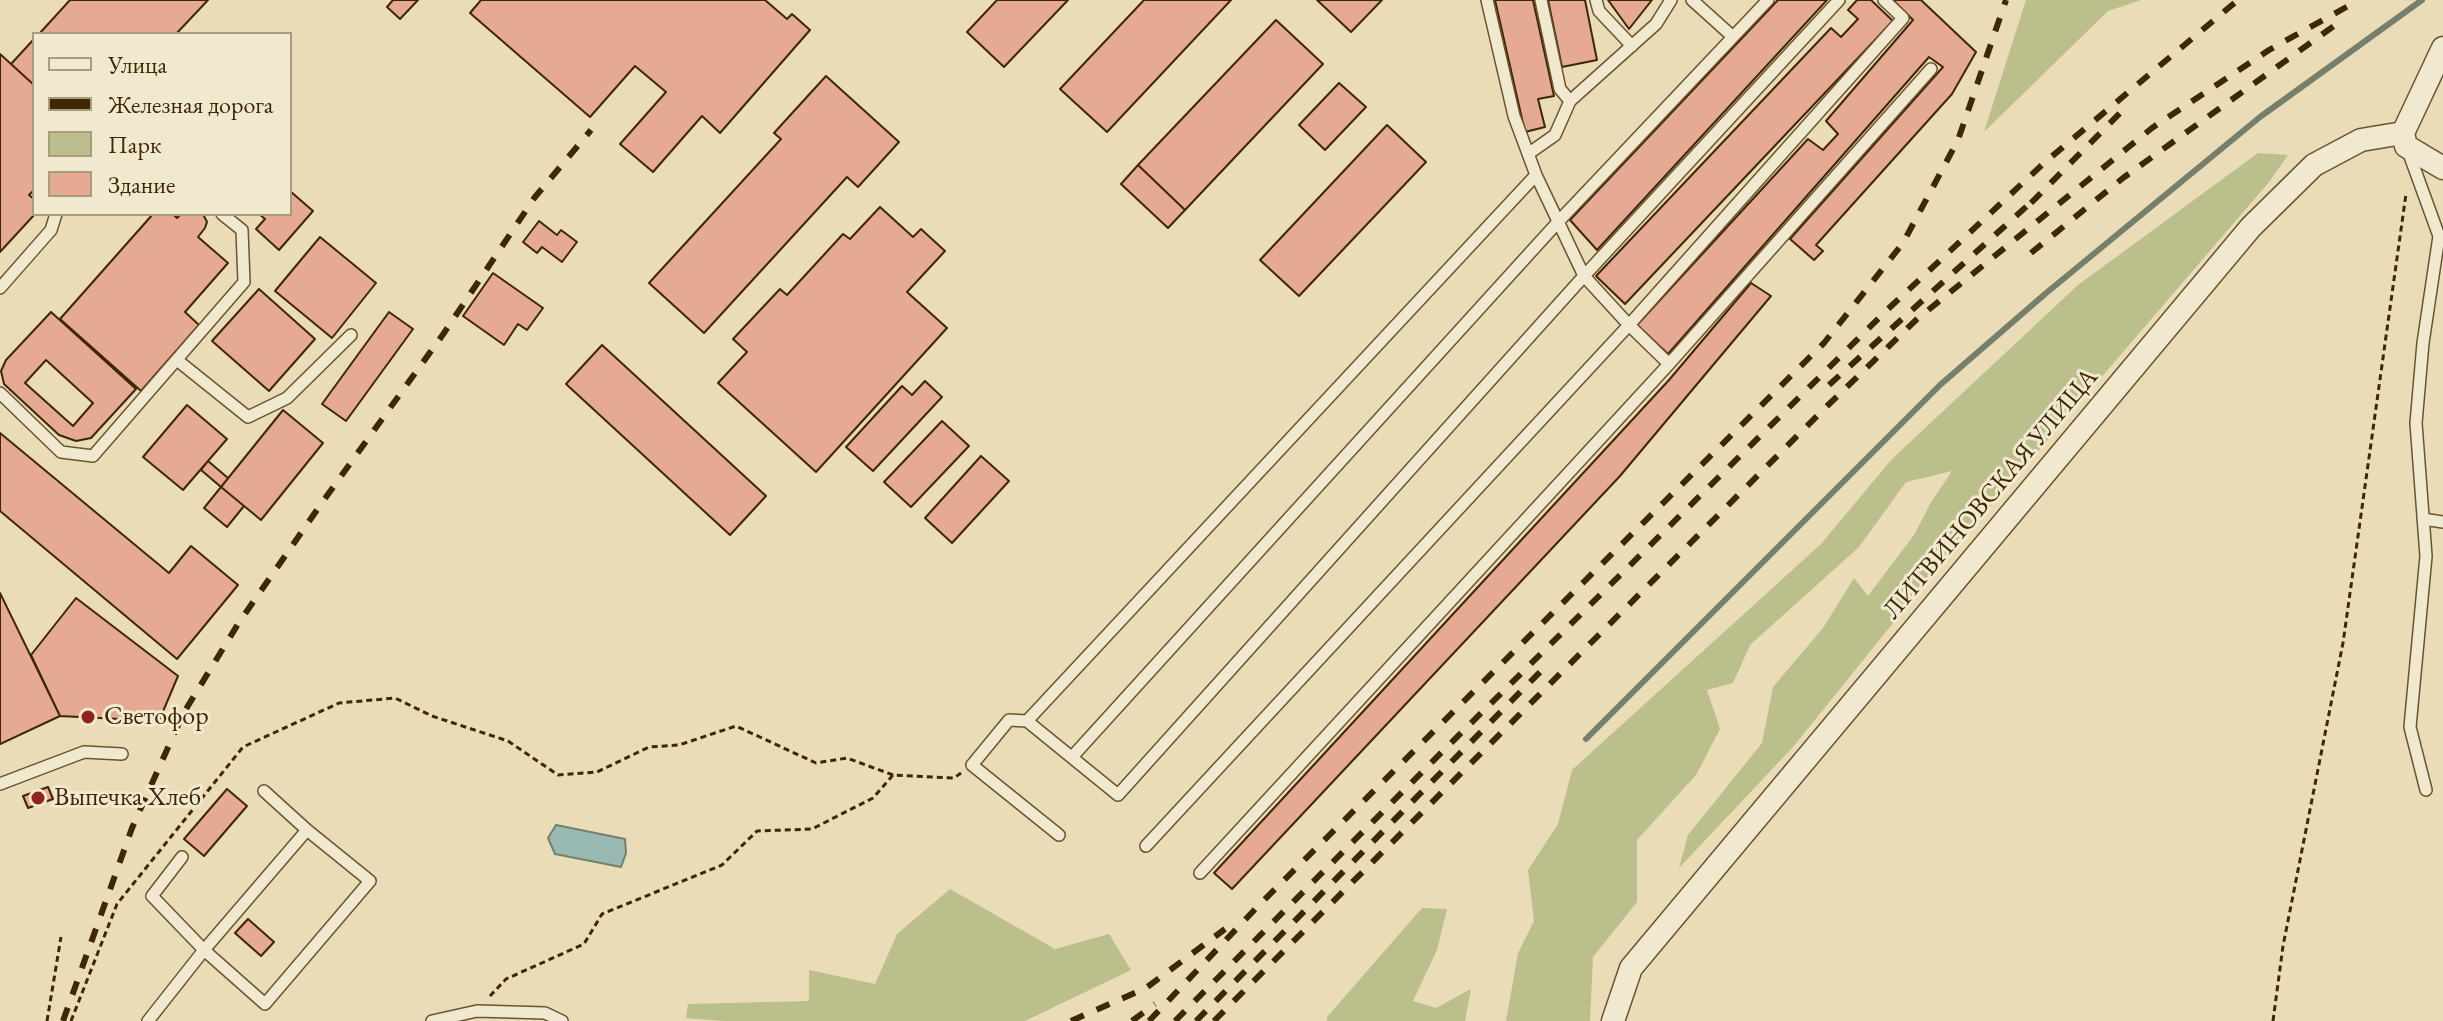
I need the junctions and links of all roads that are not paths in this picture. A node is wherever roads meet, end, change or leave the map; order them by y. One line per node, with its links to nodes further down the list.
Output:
1 (1487, 0): 15 (lane)
2 (1541, 0): 13 (lane)
3 (1596, 0): 10 (lane)
4 (1671, 0): 10 (lane)
5 (1692, 0): 9 (lane)
6 (1768, 0): 9 (lane)
7 (1839, 0): 22 (lane)
8 (1884, 0): 24 (lane)
9 (1732, 36): 20 (lane)
10 (1632, 46): 13 (lane)
11 (2443, 48): 14 (street)
12 (1931, 69): 27 (lane)
13 (1570, 101): 15 (lane)
14 (2405, 139): 16 (street); 21 (lane); 46 (street, ЛИТВИНОВСКАЯ УЛИЦА)
15 (1528, 154): 17 (lane)
16 (2443, 168)
17 (1536, 175): 20 (lane); 31 (lane)
18 (55, 216): 23 (lane)
19 (224, 216): 26 (lane)
20 (1558, 222): 22 (lane); 33 (lane)
21 (2441, 238): 29 (lane)
22 (1584, 276): 24 (lane); 33 (lane)
23 (0, 288)
24 (1629, 325): 27 (lane); 39 (lane)
25 (351, 335): 26 (lane)
26 (177, 360): 28 (lane)
27 (1669, 364): 41 (lane)
28 (0, 393)
29 (2423, 519): 30 (lane); 35 (lane)
30 (2443, 522)
31 (1027, 721): 33 (lane); 38 (lane)
32 (122, 754): 34 (lane)
33 (1072, 757)
34 (0, 784)
35 (2426, 790)
36 (264, 791): 37 (lane)
37 (307, 830): 42 (lane); 42 (lane)
38 (1059, 835)
39 (1146, 846)
40 (182, 857): 42 (lane)
41 (1200, 873)
42 (204, 950): 43 (lane)
43 (148, 1021)
44 (432, 1021): 45 (lane)
45 (562, 1021)
46 (1613, 1021)

